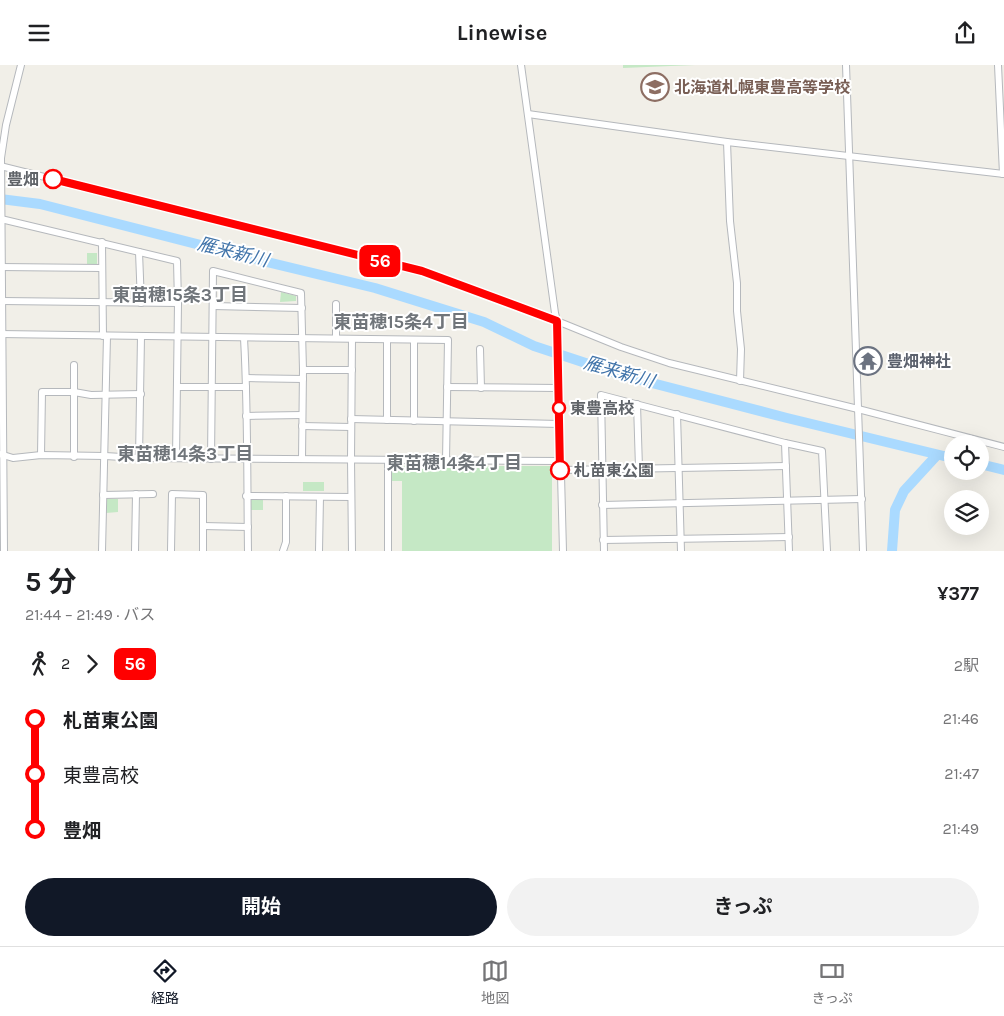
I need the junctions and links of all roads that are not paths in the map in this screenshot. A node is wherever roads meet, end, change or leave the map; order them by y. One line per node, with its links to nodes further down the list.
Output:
1 (21, 65): 8 (street)
2 (521, 65): 5 (street)
3 (846, 65): 7 (street)
4 (998, 65): 9 (street)
5 (528, 114): 6 (street); 22 (street)
6 (726, 142): 7 (street); 41 (street)
7 (848, 156): 9 (street); 52 (street)
8 (1, 166): 10 (street); 22 (street)
9 (1004, 174)
10 (1, 215): 11 (street); 13 (street)
11 (102, 242): 12 (street); 14 (street)
12 (139, 252): 17 (street); 18 (street)
13 (1, 267): 14 (street); 15 (street)
14 (102, 268): 16 (street)
15 (2, 301): 16 (street); 23 (street)
16 (102, 302): 17 (street); 24 (street)
17 (141, 303): 18 (street)
18 (178, 303): 26 (street)
19 (336, 304): 30 (street)
20 (213, 306): 21 (street); 21 (street); 27 (street)
21 (302, 308): 29 (street)
22 (557, 321): 41 (street); 47 (street)
23 (1, 334): 24 (street); 38 (street)
24 (105, 336): 25 (street); 50 (street)
25 (141, 336): 26 (street); 49 (street)
26 (178, 337): 27 (street); 42 (street)
27 (212, 337): 28 (street); 45 (street)
28 (244, 338): 29 (street); 39 (street)
29 (302, 338): 30 (street); 36 (street)
30 (336, 338): 31 (street)
31 (352, 339): 32 (street); 37 (street)
32 (387, 340): 33 (street); 57 (street)
33 (414, 340): 44 (street); 58 (street)
34 (480, 349): 46 (street)
35 (74, 365): 48 (street)
36 (303, 370): 37 (street); 40 (street)
37 (352, 370): 60 (street)
38 (1, 377): 55 (street)
39 (246, 378): 40 (street); 43 (street)
40 (303, 379): 54 (street)
41 (740, 381): 52 (street)
42 (177, 387): 45 (street); 70 (street)
43 (246, 387): 45 (street); 56 (street)
44 (447, 387): 46 (street); 59 (street)
45 (212, 388): 71 (street)
46 (481, 388): 47 (street)
47 (558, 388): 61 (street)
48 (74, 392): 50 (street); 66 (street); 68 (street)
49 (140, 394): 50 (street); 69 (street)
50 (105, 395): 67 (street)
51 (637, 404): 53 (street); 80 (street); 81 (street)
52 (858, 409): 64 (street); 91 (street)
53 (677, 414): 63 (street); 79 (street)
54 (302, 415): 56 (street); 62 (street)
55 (2, 416): 65 (street)
56 (246, 416): 72 (street)
57 (387, 420): 58 (street); 60 (street)
58 (414, 421): 59 (street)
59 (447, 422): 61 (street); 76 (street)
60 (351, 423): 62 (street); 74 (street)
61 (559, 424): 77 (street)
62 (302, 426): 73 (street)
63 (785, 443): 78 (street); 92 (street)
64 (1004, 447)
65 (2, 454): 66 (street); 83 (street)
66 (41, 455): 68 (street)
67 (105, 456): 68 (street); 69 (street); 85 (street)
68 (74, 457)
69 (139, 458): 70 (street)
70 (176, 458): 71 (street)
71 (211, 459): 72 (street)
72 (247, 459): 73 (street); 87 (street)
73 (302, 459): 74 (street)
74 (351, 459): 75 (street); 90 (street)
75 (388, 461): 76 (street); 110 (street)
76 (446, 461): 77 (street)
77 (560, 461): 82 (street)
78 (786, 466): 79 (street); 93 (street)
79 (680, 467): 80 (street); 94 (street)
80 (639, 468): 81 (street)
81 (601, 469): 82 (street); 95 (street)
82 (560, 470): 111 (street)
83 (2, 494): 101 (street)
84 (153, 494): 86 (street)
85 (103, 495): 86 (street); 102 (street)
86 (136, 495): 103 (street)
87 (246, 496): 88 (street); 97 (street)
88 (286, 496): 89 (street); 107 (street)
89 (320, 497): 90 (street); 108 (street)
90 (351, 497): 109 (street)
91 (862, 499): 92 (street); 116 (street)
92 (824, 500): 93 (street); 115 (street)
93 (788, 501): 94 (street); 98 (street)
94 (681, 503): 95 (street); 99 (street)
95 (602, 505): 100 (street)
96 (203, 526): 97 (street); 104 (street); 105 (street)
97 (248, 527): 106 (street)
98 (789, 537): 99 (street); 114 (street)
99 (680, 539): 100 (street); 113 (street)
100 (603, 540): 112 (street)
101 (4, 551)
102 (102, 551)
103 (135, 551)
104 (172, 551)
105 (203, 551)
106 (248, 551)
107 (283, 551)
108 (319, 551)
109 (352, 551)
110 (388, 551)
111 (563, 551)
112 (604, 551)
113 (682, 551)
114 (789, 551)
115 (826, 551)
116 (863, 551)

